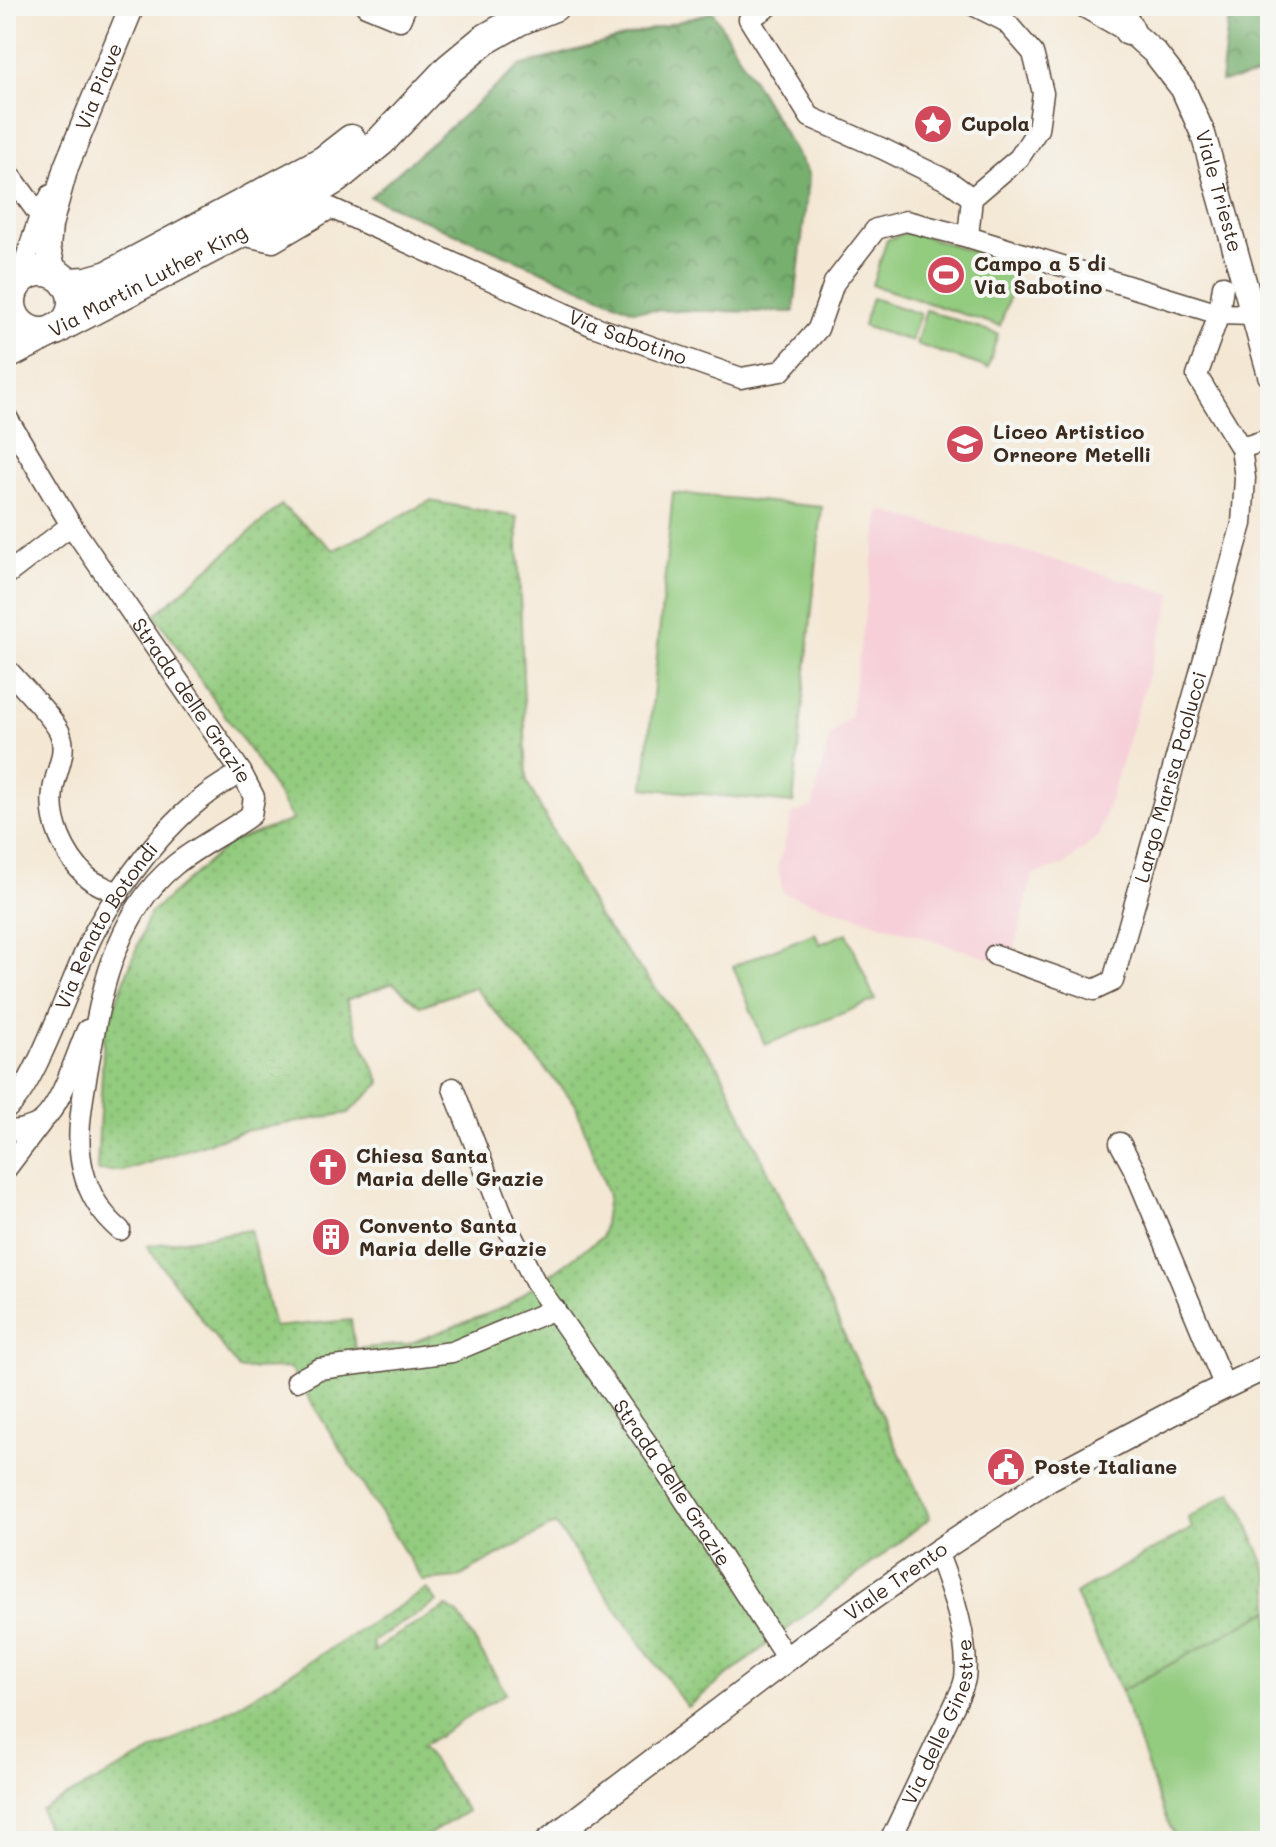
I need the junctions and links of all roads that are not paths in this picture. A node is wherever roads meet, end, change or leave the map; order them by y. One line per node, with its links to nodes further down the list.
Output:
1 (132, 6): 10 (street, Via Piave)
2 (366, 6): 8 (street)
3 (505, 6): 17 (main road, Via Martin Luther King)
4 (554, 6): 14 (main road, Via Martin Luther King)
5 (769, 6): 12 (street)
6 (975, 6): 12 (street)
7 (1086, 6): 9 (street, Viale Trieste)
8 (403, 13)
9 (1122, 18): 16 (street, Viale Trieste)
10 (66, 167): 13 (street, Via Piave); 17 (street, Via Piave)
11 (6, 169): 13 (street)
12 (972, 198): 15 (street)
13 (40, 216): 19 (street, Via Piave)
14 (237, 234): 15 (street, Via Sabotino); 23 (main road, Via Martin Luther King)
15 (968, 237): 20 (street)
16 (1236, 257): 18 (street); 22 (street, Viale Trieste)
17 (60, 279): 19 (main road); 23 (main road, Via Martin Luther King)
18 (1223, 286): 20 (street); 21 (street)
19 (12, 301): 23 (main road)
20 (1190, 304): 21 (street)
21 (1219, 314): 22 (street); 29 (street, Largo Marisa Paolucci)
22 (1252, 315): 24 (street, Viale Trieste)
23 (55, 330): 25 (main road)
24 (1265, 344): 26 (street, Viale Trieste)
25 (6, 355)
26 (1270, 375)
27 (6, 416): 30 (street, Strada delle Grazie)
28 (1270, 439): 29 (street)
29 (1241, 448): 35 (street, Largo Marisa Paolucci)
30 (71, 525): 31 (street); 33 (street, Strada delle Grazie)
31 (6, 575)
32 (6, 668): 34 (street)
33 (241, 772): 34 (street, Via Renato Botondi); 36 (street, Strada delle Grazie)
34 (119, 894): 38 (street, Via Renato Botondi)
35 (995, 955)
36 (98, 1004): 39 (street, Strada delle Grazie); 43 (street, Strada delle Grazie)
37 (453, 1088): 44 (street, Strada delle Grazie)
38 (6, 1109)
39 (43, 1120): 40 (street); 42 (street, Strada delle Grazie)
40 (6, 1132)
41 (1120, 1143): 47 (street)
42 (6, 1169)
43 (120, 1230)
44 (555, 1309): 46 (street); 49 (street, Strada delle Grazie)
45 (1270, 1365): 47 (street, Viale Trento)
46 (297, 1381)
47 (1225, 1387): 48 (street, Viale Trento)
48 (937, 1552): 49 (street, Viale Trento); 51 (street, Via delle Ginestre)
49 (787, 1659): 50 (street, Viale Trento)
50 (548, 1841)
51 (890, 1841)

